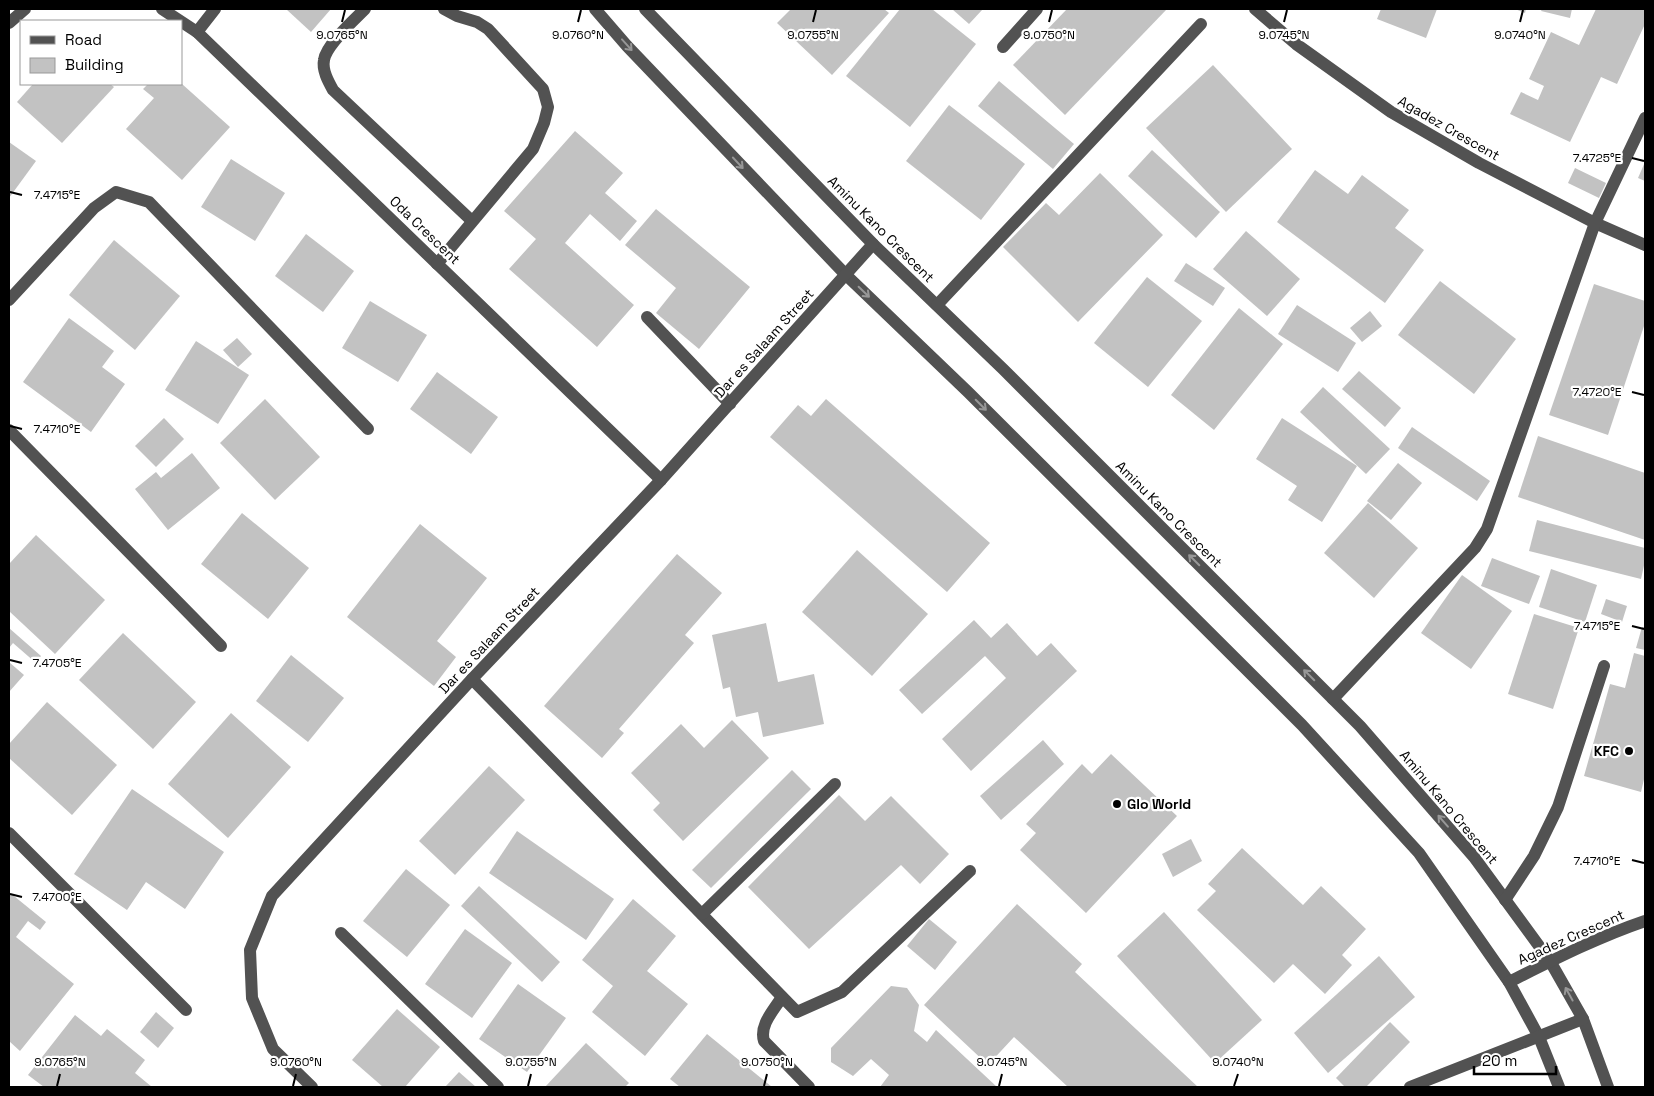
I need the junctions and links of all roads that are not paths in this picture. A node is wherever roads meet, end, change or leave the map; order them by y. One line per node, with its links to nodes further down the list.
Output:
1 (25, 9): 12 (street)
2 (162, 9): 10 (street, Oda Crescent)
3 (215, 9): 14 (street)
4 (365, 9): 17 (street)
5 (444, 9): 17 (street)
6 (595, 9): 22 (street, one-way to 22)
7 (645, 9): 19 (street, Aminu Kano Crescent)
8 (1037, 9): 15 (street)
9 (1255, 9): 18 (street, Agadez Crescent)
10 (179, 20)
11 (182, 22): 14 (street, Oda Crescent)
12 (9, 23)
13 (1201, 24): 24 (street)
14 (197, 32): 21 (street, Oda Crescent)
15 (1003, 47)
16 (1645, 118): 18 (street)
17 (472, 221): 21 (street)
18 (1595, 223): 20 (street, Agadez Crescent); 33 (street)
19 (873, 244): 22 (street, Dar es Salaam Street); 24 (street, Aminu Kano Crescent)
20 (1645, 245)
21 (438, 264): 29 (street, Oda Crescent)
22 (846, 274): 26 (street, Dar es Salaam Street); 42 (street, one-way to 42)
23 (9, 300): 27 (street)
24 (936, 305): 33 (street, Aminu Kano Crescent, one-way to 24)
25 (647, 317): 26 (street)
26 (730, 404): 29 (street, Dar es Salaam Street)
27 (368, 429)
28 (9, 430): 30 (street)
29 (661, 480): 32 (street, Dar es Salaam Street)
30 (221, 646)
31 (1604, 666): 37 (street)
32 (472, 679): 38 (street); 47 (street, Dar es Salaam Street)
33 (1333, 699): 37 (street, Aminu Kano Crescent, one-way to 33)
34 (835, 784): 38 (street)
35 (9, 833): 44 (street)
36 (970, 870): 43 (street)
37 (1505, 900): 41 (street, Aminu Kano Crescent)
38 (702, 914): 43 (street)
39 (1645, 921): 41 (street, Agadez Crescent)
40 (341, 933): 48 (street)
41 (1550, 961): 42 (street, Agadez Crescent); 45 (street, Aminu Kano Crescent, one-way to 41)
42 (1509, 982): 46 (street)
43 (782, 997): 49 (street)
44 (186, 1010)
45 (1583, 1019): 46 (street); 52 (street, Aminu Kano Crescent)
46 (1538, 1037): 50 (street); 51 (street)
47 (312, 1087)
48 (498, 1087)
49 (809, 1087)
50 (1410, 1087)
51 (1560, 1087)
52 (1608, 1087)

